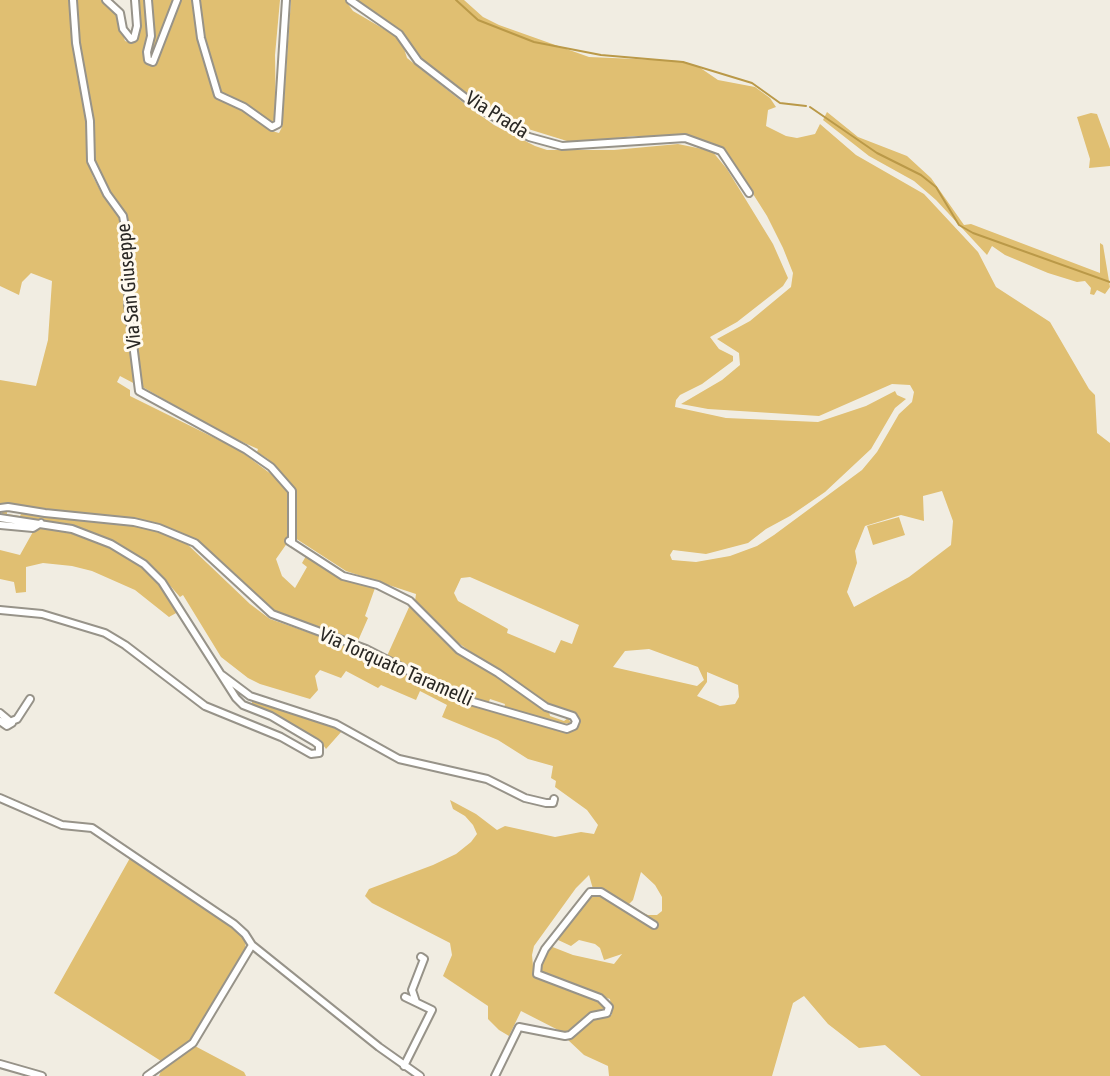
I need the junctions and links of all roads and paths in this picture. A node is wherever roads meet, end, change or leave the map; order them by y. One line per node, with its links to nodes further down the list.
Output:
1 (73, 0): 10 (street, Via San Giuseppe)
2 (106, 0): 3 (street)
3 (135, 0)
4 (148, 0): 5 (street)
5 (177, 0)
6 (196, 0): 7 (street)
7 (286, 0)
8 (350, 0): 9 (street, Via Prada)
9 (749, 193)
10 (139, 391): 11 (street, Via Torquato Taramelli)
11 (0, 508)
12 (0, 518): 13 (street)
13 (41, 523): 14 (street); 16 (street)
14 (0, 525)
15 (0, 610): 19 (street)
16 (220, 674): 17 (street); 19 (street)
17 (250, 696): 19 (street); 24 (street)
18 (30, 699): 22 (street)
19 (243, 705)
20 (0, 713): 22 (street)
21 (0, 721): 22 (street)
22 (12, 721)
23 (0, 798): 26 (street)
24 (554, 799)
25 (654, 925): 35 (street)
26 (252, 945): 31 (street); 33 (street)
27 (424, 959): 29 (street)
28 (405, 997): 29 (street)
29 (416, 1002): 31 (street)
30 (0, 1064): 32 (street)
31 (404, 1066): 34 (street)
32 (42, 1076)
33 (147, 1076)
34 (420, 1076)
35 (495, 1076)

